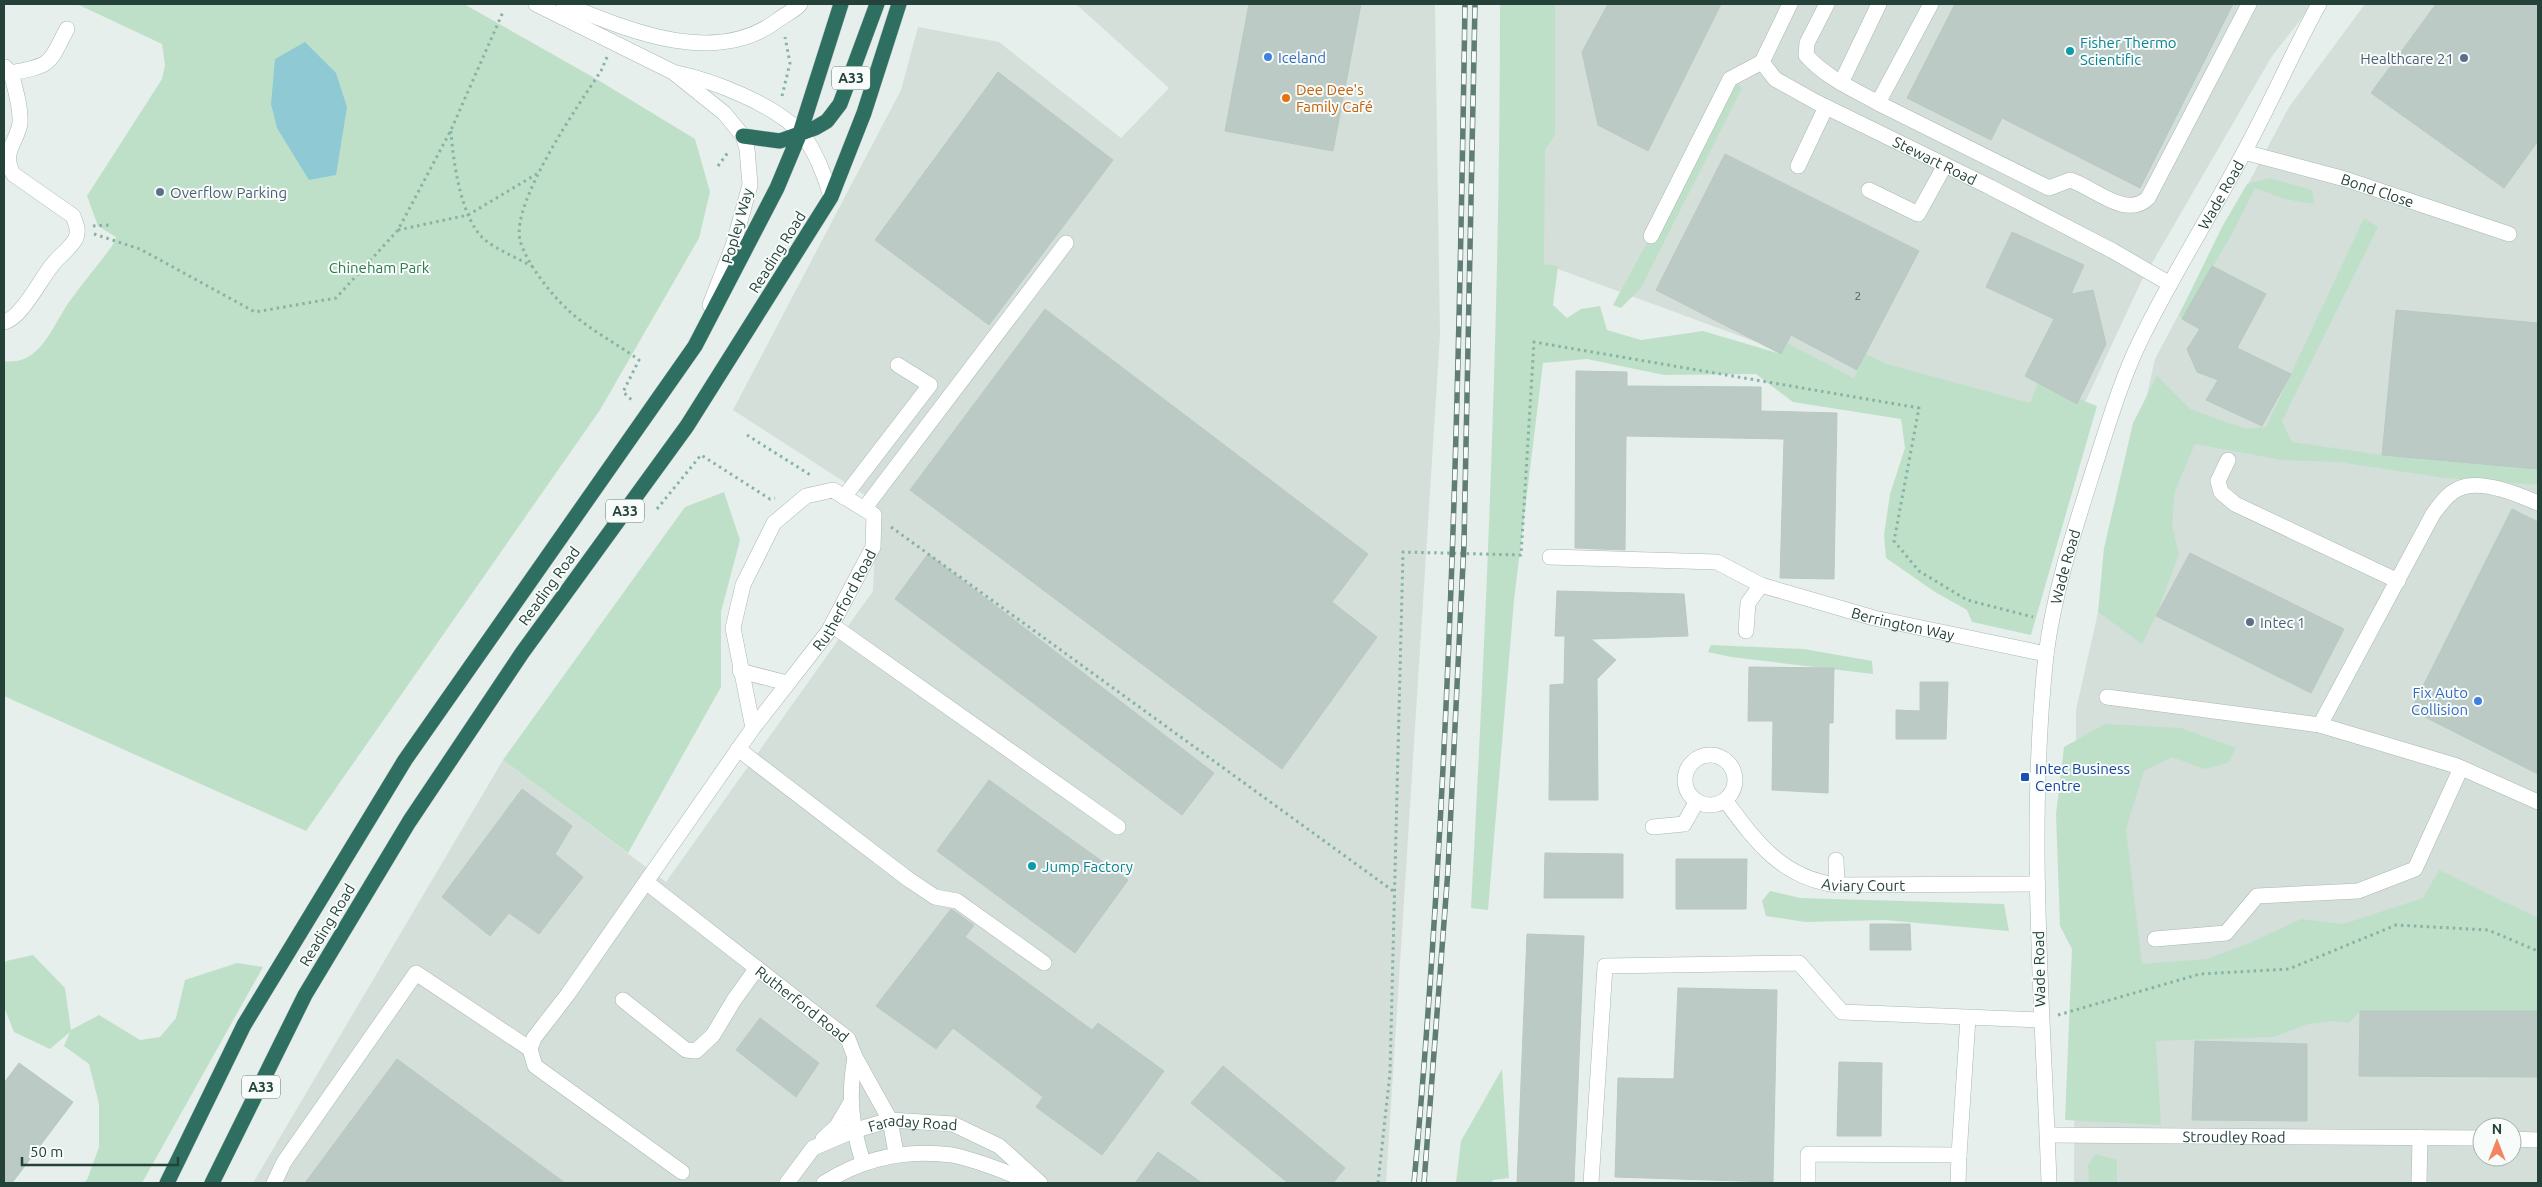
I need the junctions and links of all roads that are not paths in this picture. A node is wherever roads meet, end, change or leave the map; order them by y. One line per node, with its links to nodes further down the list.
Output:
1 (536, 4): 16 (street, Popley Way)
2 (564, 4): 3 (street)
3 (800, 4)
4 (841, 4): 20 (highway, Reading Road / A33)
5 (877, 4): 20 (highway, A33)
6 (899, 4): 26 (highway, Reading Road / A33)
7 (1790, 4): 14 (street)
8 (1827, 4): 17 (street)
9 (1879, 4): 17 (street)
10 (1930, 4): 18 (street)
11 (2248, 4): 18 (street)
12 (2318, 4): 22 (street, Wade Road)
13 (67, 29): 15 (street)
14 (1762, 62): 19 (street, Stewart Road); 28 (street)
15 (8, 69): 31 (street)
16 (673, 72): 20 (street, Popley Way); 21 (street, Popley Way)
17 (1840, 82): 18 (street)
18 (1878, 103)
19 (1826, 107): 23 (street, Stewart Road); 24 (street)
20 (800, 133): 21 (highway, A33); 26 (street, Popley Way); 32 (highway, Reading Road / A33)
21 (743, 136): 32 (street, Popley Way)
22 (2244, 152): 27 (street, Bond Close); 30 (street, Wade Road)
23 (1945, 165): 25 (street); 30 (street, Stewart Road)
24 (1798, 166)
25 (1869, 190)
26 (832, 197): 84 (highway, Reading Road / A33)
27 (2509, 234)
28 (1652, 236)
29 (1066, 243): 37 (street)
30 (2170, 284): 43 (street, Wade Road)
31 (4, 322)
32 (695, 346): 83 (highway, Reading Road / A33)
33 (898, 365): 35 (street)
34 (2228, 460): 39 (street)
35 (844, 497): 37 (street); 44 (street)
36 (2538, 503): 39 (street)
37 (869, 512): 41 (street, Rutherford Road)
38 (1550, 557): 40 (street, Berrington Way)
39 (2398, 581): 47 (street)
40 (1761, 585): 42 (street); 43 (street, Berrington Way)
41 (832, 625): 45 (street, Rutherford Road); 54 (street)
42 (1746, 631)
43 (2046, 654): 58 (street, Wade Road)
44 (740, 671): 45 (street); 48 (street)
45 (787, 683): 48 (street, Rutherford Road)
46 (2107, 697): 47 (street)
47 (2320, 725): 50 (street)
48 (753, 728): 49 (street, Rutherford Road)
49 (738, 749): 57 (street, Rutherford Road); 61 (street)
50 (2461, 768): 53 (street); 60 (street)
51 (1725, 800): 52 (street); 52 (street); 59 (street, Aviary Court)
52 (1697, 801): 55 (street)
53 (2538, 802)
54 (1118, 827)
55 (1652, 828)
56 (1836, 860): 59 (street)
57 (646, 882): 62 (street, Rutherford Road); 66 (street, Rutherford Road)
58 (2037, 884): 59 (street, Aviary Court); 65 (street, Wade Road)
59 (1837, 885)
60 (2155, 939)
61 (1044, 962)
62 (757, 968): 63 (street); 67 (street, Rutherford Road)
63 (623, 1000)
64 (1968, 1018): 65 (street); 80 (street); 90 (street)
65 (2041, 1020): 73 (street, Wade Road)
66 (530, 1049): 82 (street); 85 (street)
67 (855, 1057): 68 (street, Rutherford Road); 69 (street, Rutherford Road)
68 (876, 1094): 70 (street, Rutherford Road); 71 (street)
69 (852, 1101): 72 (street, Rutherford Road); 78 (street)
70 (890, 1120): 71 (street, Faraday Road); 72 (street, Faraday Road); 79 (street, Rutherford Road)
71 (915, 1122): 89 (street, Faraday Road)
72 (853, 1131): 78 (street, Faraday Road); 81 (street, Rutherford Road)
73 (2048, 1134): 74 (street, Stroudley Road); 93 (street, Wade Road)
74 (2420, 1137): 75 (street, Stroudley Road); 94 (street)
75 (2472, 1138)
76 (2522, 1139): 77 (street)
77 (2538, 1140)
78 (813, 1148): 86 (street, Faraday Road)
79 (896, 1153): 81 (street, Faraday Road); 88 (street, Faraday Road)
80 (1959, 1155): 91 (street); 92 (street)
81 (862, 1162): 87 (street, Faraday Road)
82 (682, 1172)
83 (167, 1183)
84 (212, 1183)
85 (274, 1183)
86 (786, 1183)
87 (824, 1183)
88 (1035, 1183)
89 (1040, 1183)
90 (1592, 1183)
91 (1808, 1183)
92 (1958, 1183)
93 (2049, 1183)
94 (2419, 1183)

